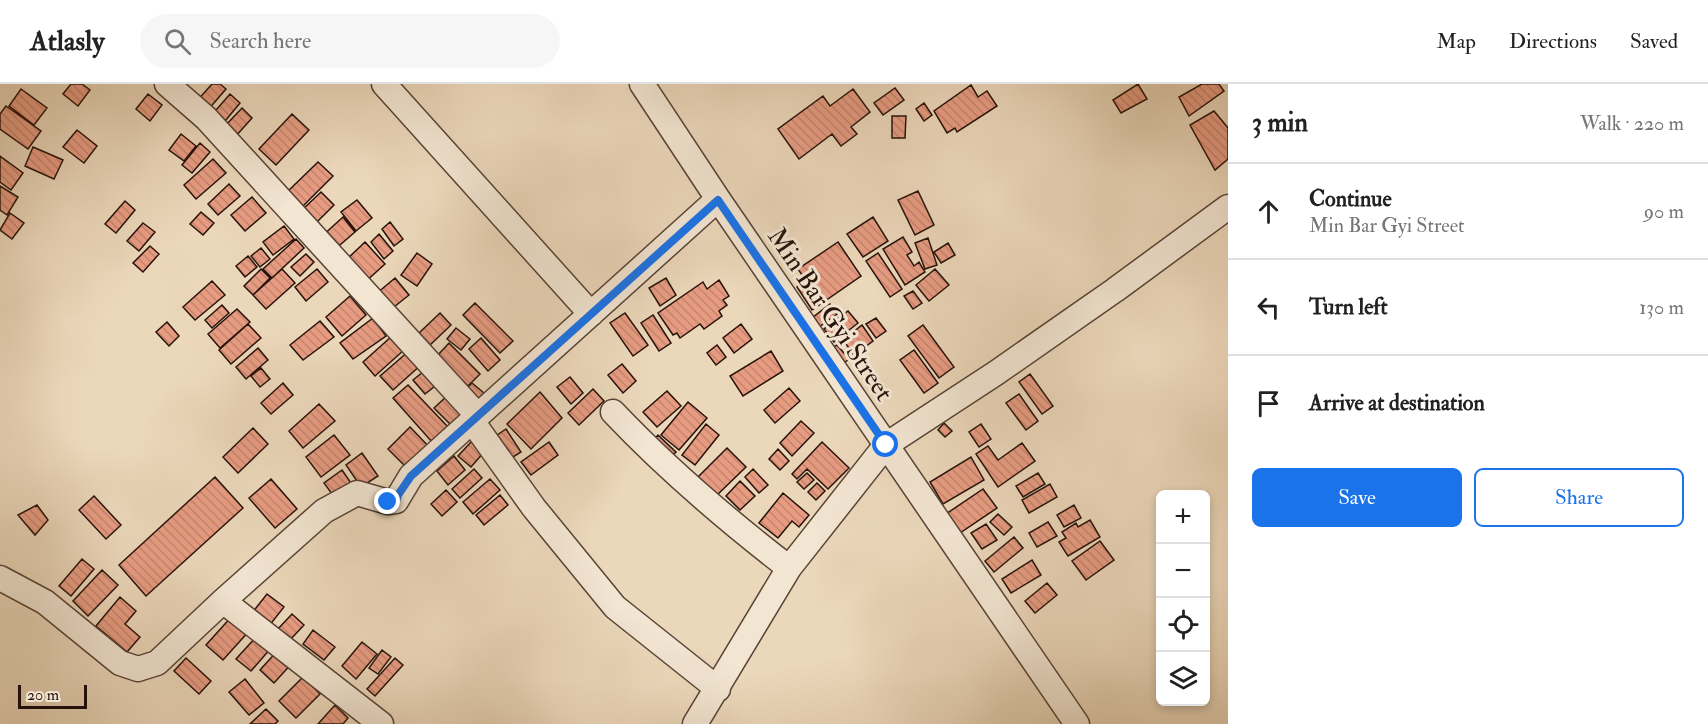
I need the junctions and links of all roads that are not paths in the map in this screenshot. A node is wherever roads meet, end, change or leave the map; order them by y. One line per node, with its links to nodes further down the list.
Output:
1 (167, 84): 8 (street)
2 (384, 84): 6 (street)
3 (642, 84): 4 (street, Min Bar Gyi Street)
4 (718, 200): 6 (street); 9 (street, Min Bar Gyi Street)
5 (1228, 207): 9 (street)
6 (591, 314): 8 (street)
7 (613, 412): 10 (street)
8 (475, 419): 12 (street); 13 (street)
9 (886, 445): 10 (street); 16 (street, Min Bar Gyi Street)
10 (789, 568): 13 (street)
11 (0, 578): 12 (street)
12 (223, 601): 14 (street)
13 (718, 690): 15 (street)
14 (381, 724)
15 (695, 724)
16 (1077, 724)

